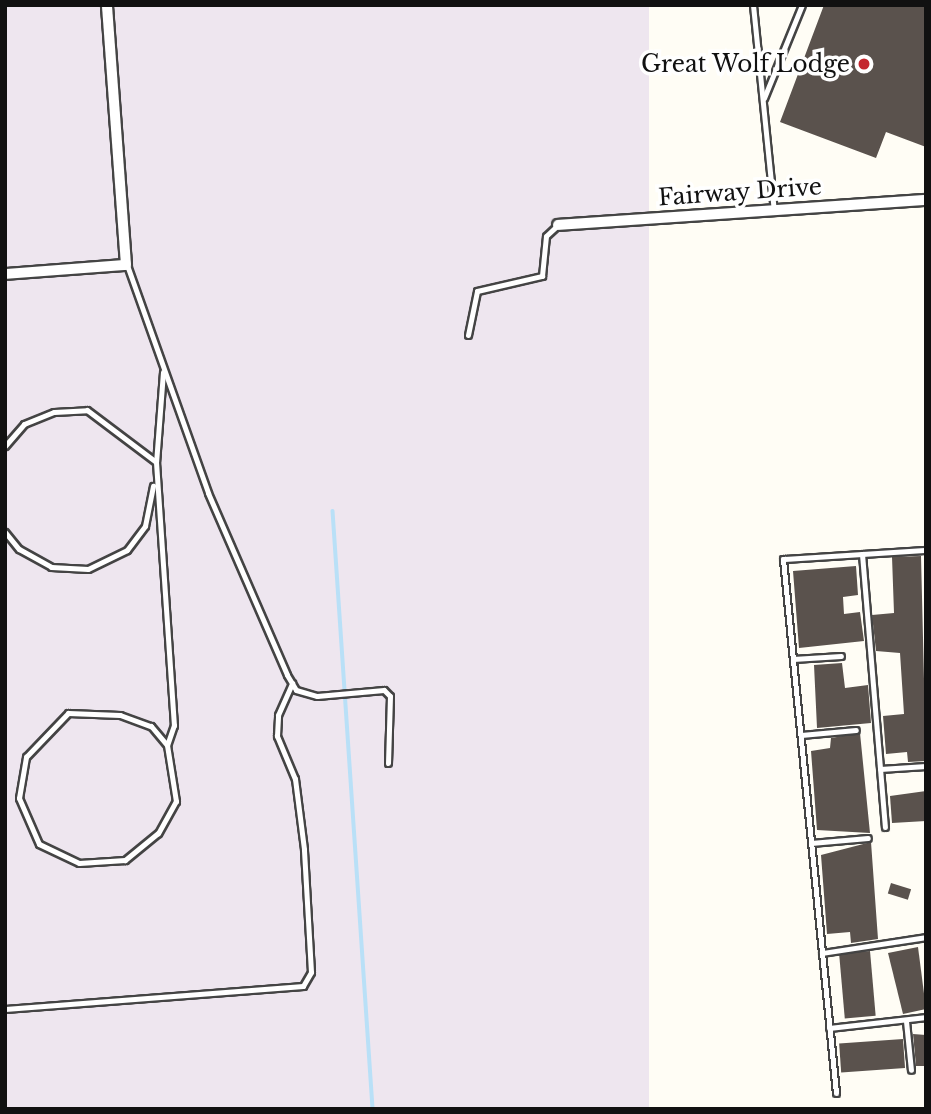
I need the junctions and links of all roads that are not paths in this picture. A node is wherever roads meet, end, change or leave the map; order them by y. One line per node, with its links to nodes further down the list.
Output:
1 (107, 5): 8 (street)
2 (753, 5): 4 (lane)
3 (802, 5): 4 (lane)
4 (763, 100): 6 (lane)
5 (926, 200): 6 (street, Fairway Drive)
6 (774, 211): 7 (street, Fairway Drive)
7 (558, 225): 10 (lane)
8 (126, 264): 9 (street); 11 (lane)
9 (5, 274)
10 (468, 335)
11 (163, 372): 13 (lane); 19 (lane)
12 (5, 446): 13 (lane)
13 (156, 462): 14 (lane); 22 (lane)
14 (5, 532)
15 (926, 550): 16 (lane)
16 (862, 554): 18 (lane); 25 (lane)
17 (841, 656): 18 (lane)
18 (793, 659): 21 (lane)
19 (292, 683): 23 (lane); 31 (lane)
20 (856, 730): 21 (lane)
21 (801, 735): 28 (lane)
22 (167, 745): 22 (lane)
23 (388, 763)
24 (926, 766): 25 (lane)
25 (880, 769): 26 (lane)
26 (885, 827)
27 (868, 838): 28 (lane)
28 (811, 843): 30 (lane)
29 (926, 936): 30 (lane)
30 (822, 953): 34 (lane)
31 (5, 1009)
32 (926, 1017): 33 (lane)
33 (906, 1020): 34 (lane); 35 (lane)
34 (830, 1028): 36 (lane)
35 (911, 1070)
36 (836, 1093)

